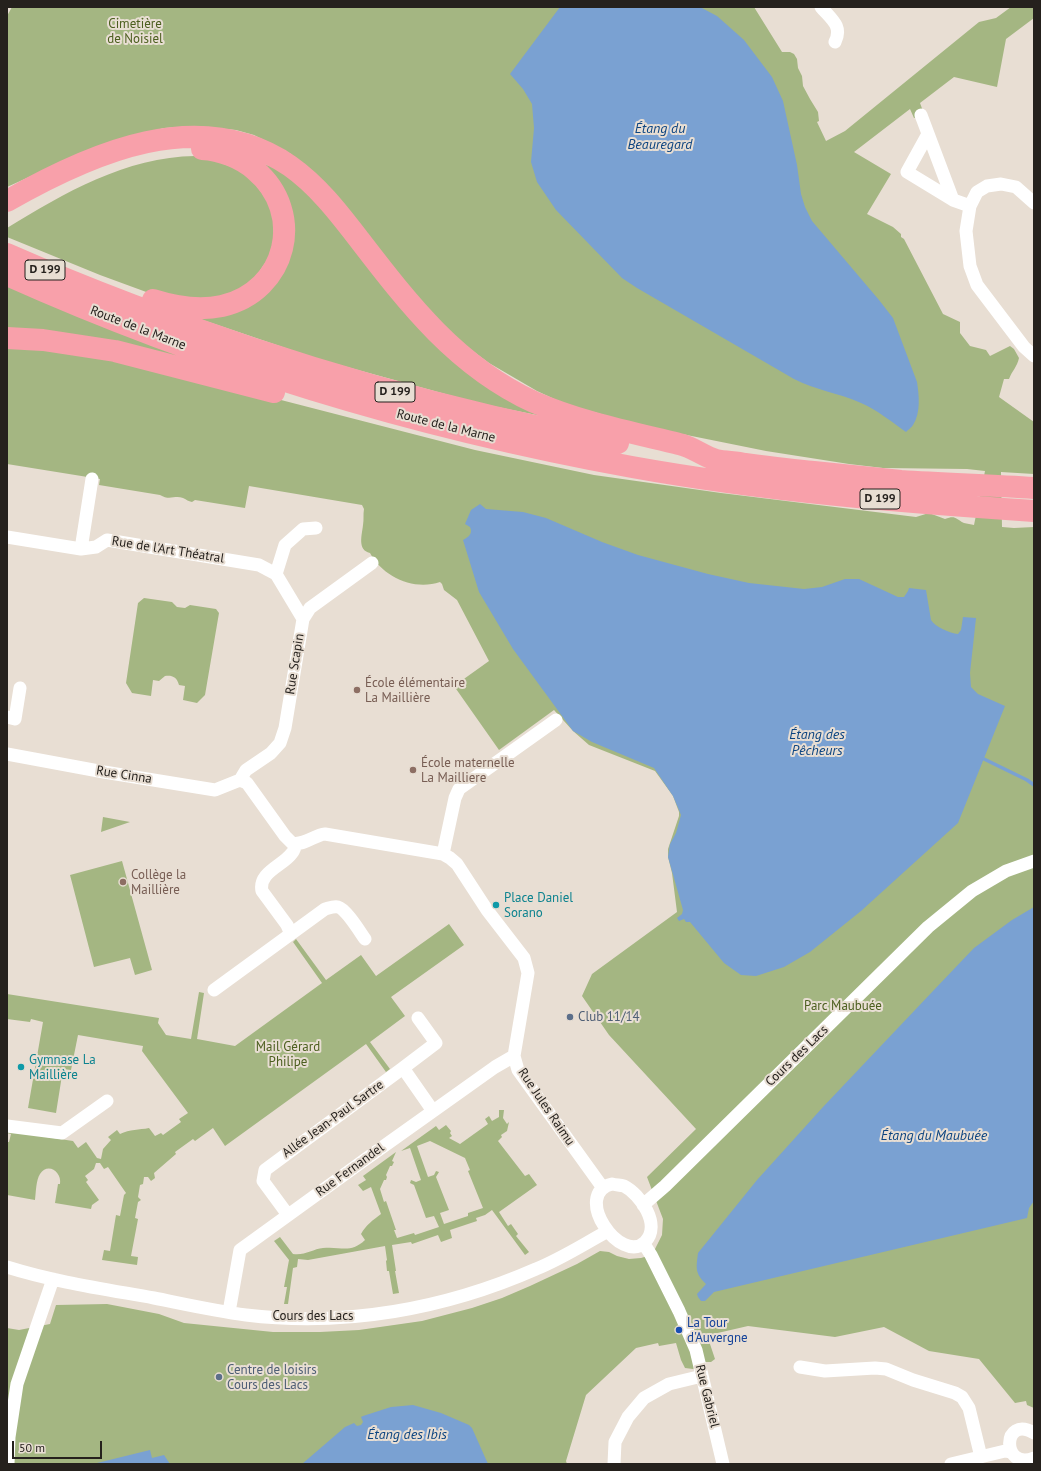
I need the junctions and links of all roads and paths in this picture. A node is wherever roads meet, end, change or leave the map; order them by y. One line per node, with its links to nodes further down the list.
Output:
1 (821, 7): 2 (street)
2 (835, 42)
3 (921, 115): 4 (street)
4 (928, 134): 5 (street); 5 (street)
5 (953, 200): 7 (street)
6 (1034, 203): 7 (street)
7 (970, 206): 13 (street)
8 (8, 210): 11 (highway); 15 (highway)
9 (7, 254): 11 (highway, Route de la Marne / D 199)
10 (7, 275): 14 (highway, Route de la Marne / D 199)
11 (84, 286): 15 (highway, Route de la Marne / D 199)
12 (7, 338): 14 (highway)
13 (1034, 356)
14 (491, 437): 18 (highway, Route de la Marne / D 199)
15 (716, 460): 17 (highway, D 199)
16 (92, 479): 21 (street)
17 (1024, 487)
18 (1024, 510)
19 (316, 528): 23 (street)
20 (7, 537): 21 (street, Rue de l'Art Théatral)
21 (81, 549): 23 (street, Rue de l'Art Théatral)
22 (372, 563): 24 (street, Rue Scapin)
23 (276, 574): 24 (street)
24 (303, 619): 29 (street, Rue Scapin)
25 (20, 688): 26 (street)
26 (7, 717)
27 (556, 720): 31 (street)
28 (7, 754): 29 (street, Rue Cinna)
29 (240, 780): 30 (street)
30 (296, 844): 31 (street, Rue Jules Raimu); 33 (street)
31 (443, 854): 37 (street, Rue Jules Raimu)
32 (1034, 861): 43 (street, Cours des Lacs)
33 (291, 934): 34 (street); 35 (street)
34 (365, 939)
35 (214, 990)
36 (418, 1018): 38 (street, Allée Jean-Paul Sartre)
37 (514, 1056): 40 (street, Rue Fernandel); 42 (street, Rue Jules Raimu)
38 (402, 1068): 40 (street); 44 (street, Allée Jean-Paul Sartre)
39 (107, 1102): 41 (street)
40 (433, 1111): 44 (street, Rue Fernandel)
41 (7, 1126)
42 (603, 1188): 43 (street); 45 (street)
43 (643, 1205): 46 (street)
44 (288, 1215): 49 (street, Rue Fernandel)
45 (608, 1231): 46 (street); 49 (street, Cours des Lacs)
46 (644, 1244): 51 (street, Rue Gabriel)
47 (7, 1266): 48 (street, Cours des Lacs)
48 (53, 1279): 49 (street, Cours des Lacs); 56 (street)
49 (229, 1312)
50 (800, 1367): 54 (street)
51 (702, 1376): 57 (street); 58 (street, Rue Gabriel)
52 (1034, 1433): 53 (street)
53 (1010, 1452): 54 (street); 55 (street)
54 (981, 1457): 59 (street)
55 (1031, 1461)
56 (8, 1464)
57 (614, 1464)
58 (723, 1464)
59 (951, 1464)

